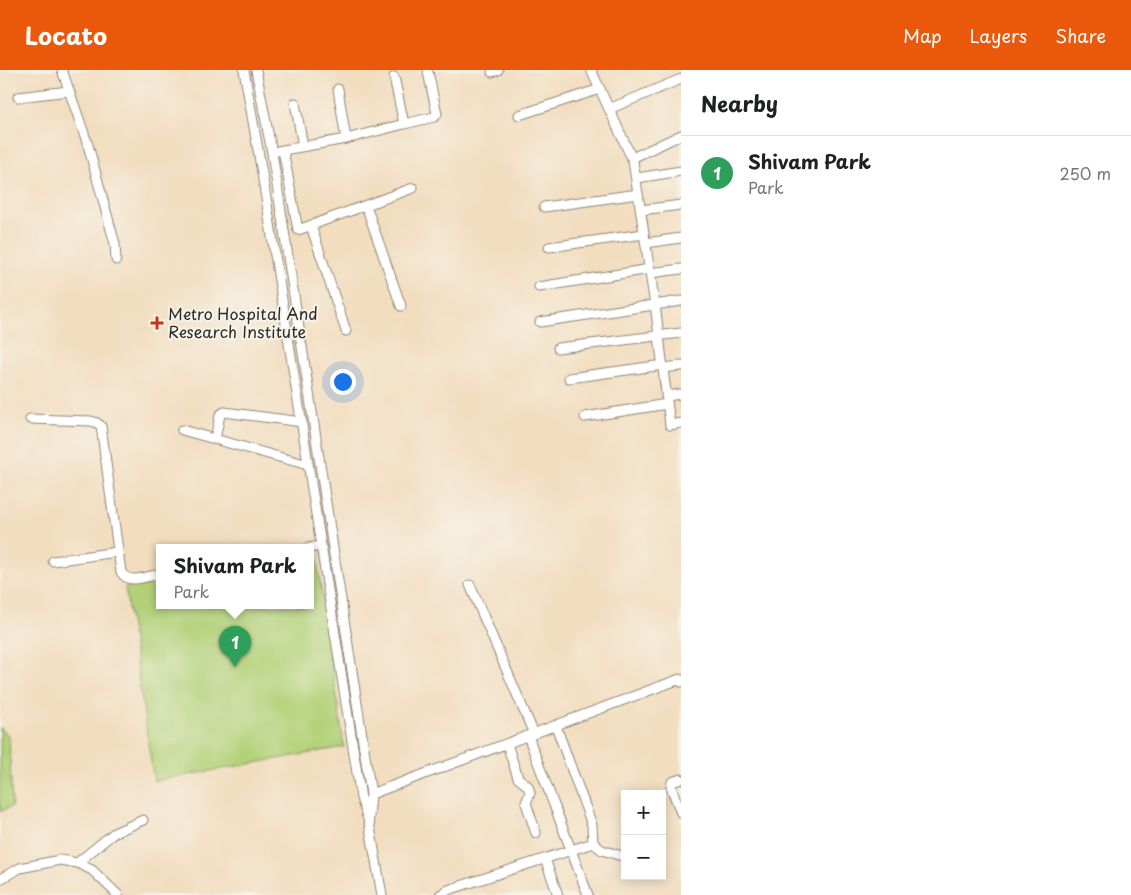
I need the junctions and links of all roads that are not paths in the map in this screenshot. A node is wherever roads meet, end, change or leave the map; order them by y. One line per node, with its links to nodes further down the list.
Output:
1 (62, 70): 10 (street)
2 (244, 70): 53 (street)
3 (256, 70): 20 (street)
4 (591, 70): 9 (street)
5 (428, 72): 15 (street)
6 (394, 77): 15 (street)
7 (681, 79): 13 (street)
8 (338, 89): 17 (street)
9 (600, 89): 13 (street); 14 (street)
10 (69, 91): 11 (street); 34 (street)
11 (18, 98)
12 (295, 103): 18 (street)
13 (610, 110): 21 (street)
14 (519, 115)
15 (404, 124): 17 (street)
16 (681, 135): 21 (street)
17 (346, 139): 18 (street)
18 (303, 146): 19 (street)
19 (283, 150): 20 (street); 30 (street)
20 (272, 152): 64 (street)
21 (632, 158): 23 (street)
22 (681, 171): 23 (street)
23 (637, 178): 25 (street)
24 (413, 188): 27 (street)
25 (638, 194): 28 (street); 29 (street)
26 (681, 205): 29 (street)
27 (366, 206): 30 (street); 40 (street)
28 (544, 207)
29 (641, 210): 31 (street)
30 (311, 226): 42 (street)
31 (645, 238): 32 (street); 33 (street); 36 (street)
32 (681, 238)
33 (550, 247)
34 (116, 260)
35 (681, 270): 36 (street)
36 (650, 271): 37 (street); 39 (street)
37 (539, 287)
38 (681, 301): 39 (street)
39 (655, 305): 41 (street); 44 (street)
40 (401, 306)
41 (540, 322)
42 (346, 331)
43 (681, 332): 44 (street)
44 (659, 335): 45 (street); 47 (street)
45 (558, 348)
46 (681, 366): 47 (street)
47 (663, 367): 48 (street); 50 (street)
48 (569, 378)
49 (681, 394): 50 (street)
50 (667, 400): 51 (street); 54 (street)
51 (585, 417)
52 (30, 419): 60 (street)
53 (302, 422): 56 (street); 57 (street)
54 (681, 423)
55 (182, 430): 56 (street)
56 (215, 440): 57 (street)
57 (308, 465): 58 (street)
58 (321, 546): 59 (street); 65 (street)
59 (314, 547)
60 (117, 552): 61 (street); 62 (street)
61 (53, 561)
62 (156, 575)
63 (470, 586): 68 (street)
64 (345, 625): 65 (street); 71 (street)
65 (334, 626): 74 (street)
66 (681, 682): 67 (street)
67 (556, 726): 68 (street); 76 (street)
68 (531, 735): 69 (street); 77 (street)
69 (507, 744): 71 (street); 75 (street)
70 (681, 779): 72 (street)
71 (371, 794): 74 (street)
72 (681, 813)
73 (143, 820): 80 (street)
74 (369, 822): 83 (street)
75 (536, 833)
76 (593, 843): 77 (street); 78 (street)
77 (571, 850): 79 (street); 86 (street)
78 (621, 856)
79 (545, 859): 84 (street); 85 (street)
80 (77, 863): 81 (street); 82 (street)
81 (0, 879)
82 (118, 895)
83 (382, 895)
84 (440, 895)
85 (558, 895)
86 (588, 895)

